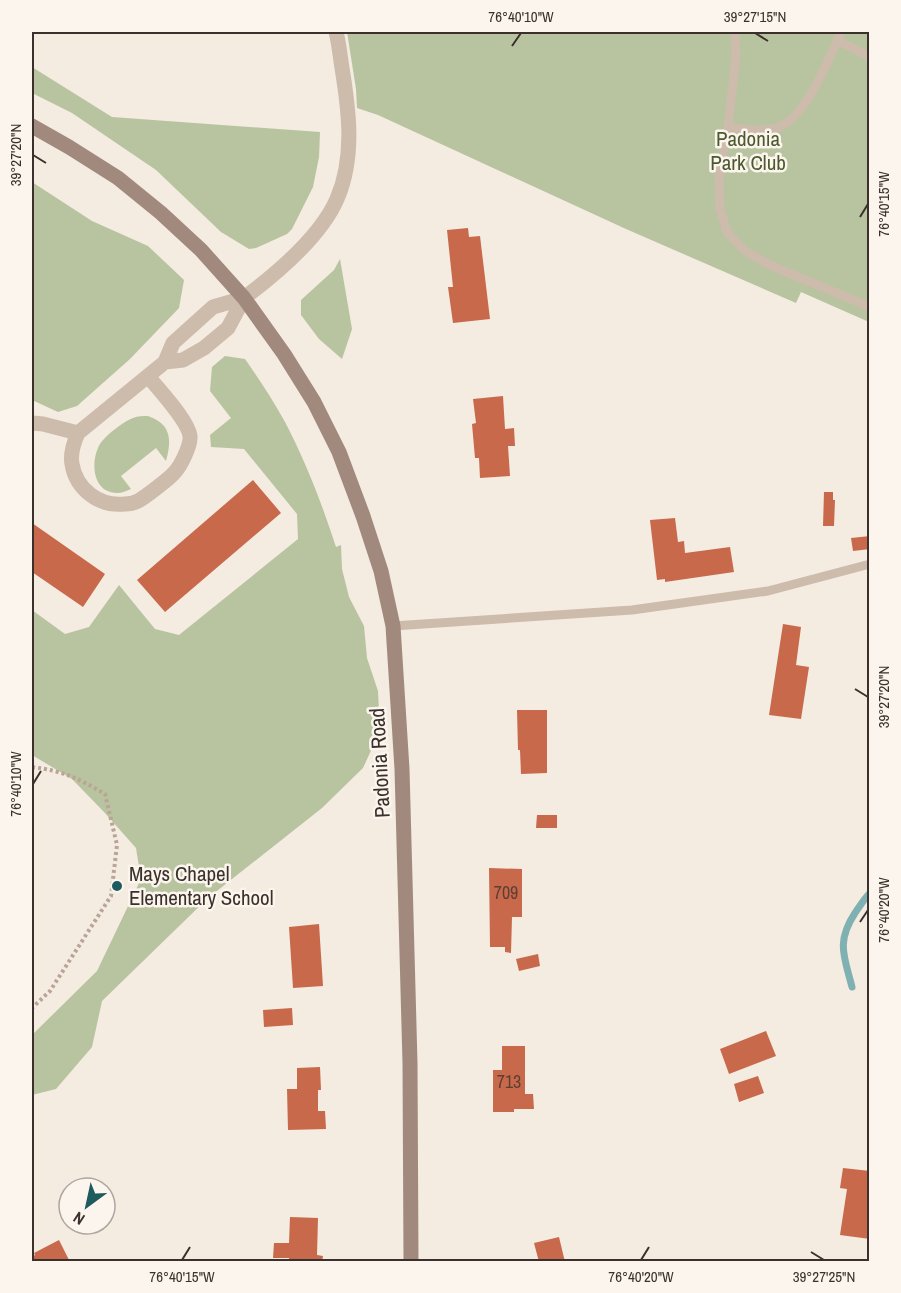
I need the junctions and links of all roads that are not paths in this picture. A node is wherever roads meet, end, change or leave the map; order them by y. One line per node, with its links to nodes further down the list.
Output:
1 (336, 32): 7 (street)
2 (735, 32): 6 (lane)
3 (839, 36): 4 (lane); 6 (lane)
4 (870, 57)
5 (32, 126): 7 (main road, Padonia Road)
6 (728, 127): 8 (lane)
7 (244, 298): 9 (street); 9 (street); 14 (main road, Padonia Road)
8 (870, 307)
9 (165, 362): 10 (street)
10 (148, 376): 12 (street); 12 (street)
11 (32, 423): 12 (street)
12 (78, 433)
13 (870, 564): 14 (lane)
14 (393, 626): 15 (main road, Padonia Road)
15 (411, 1262)

